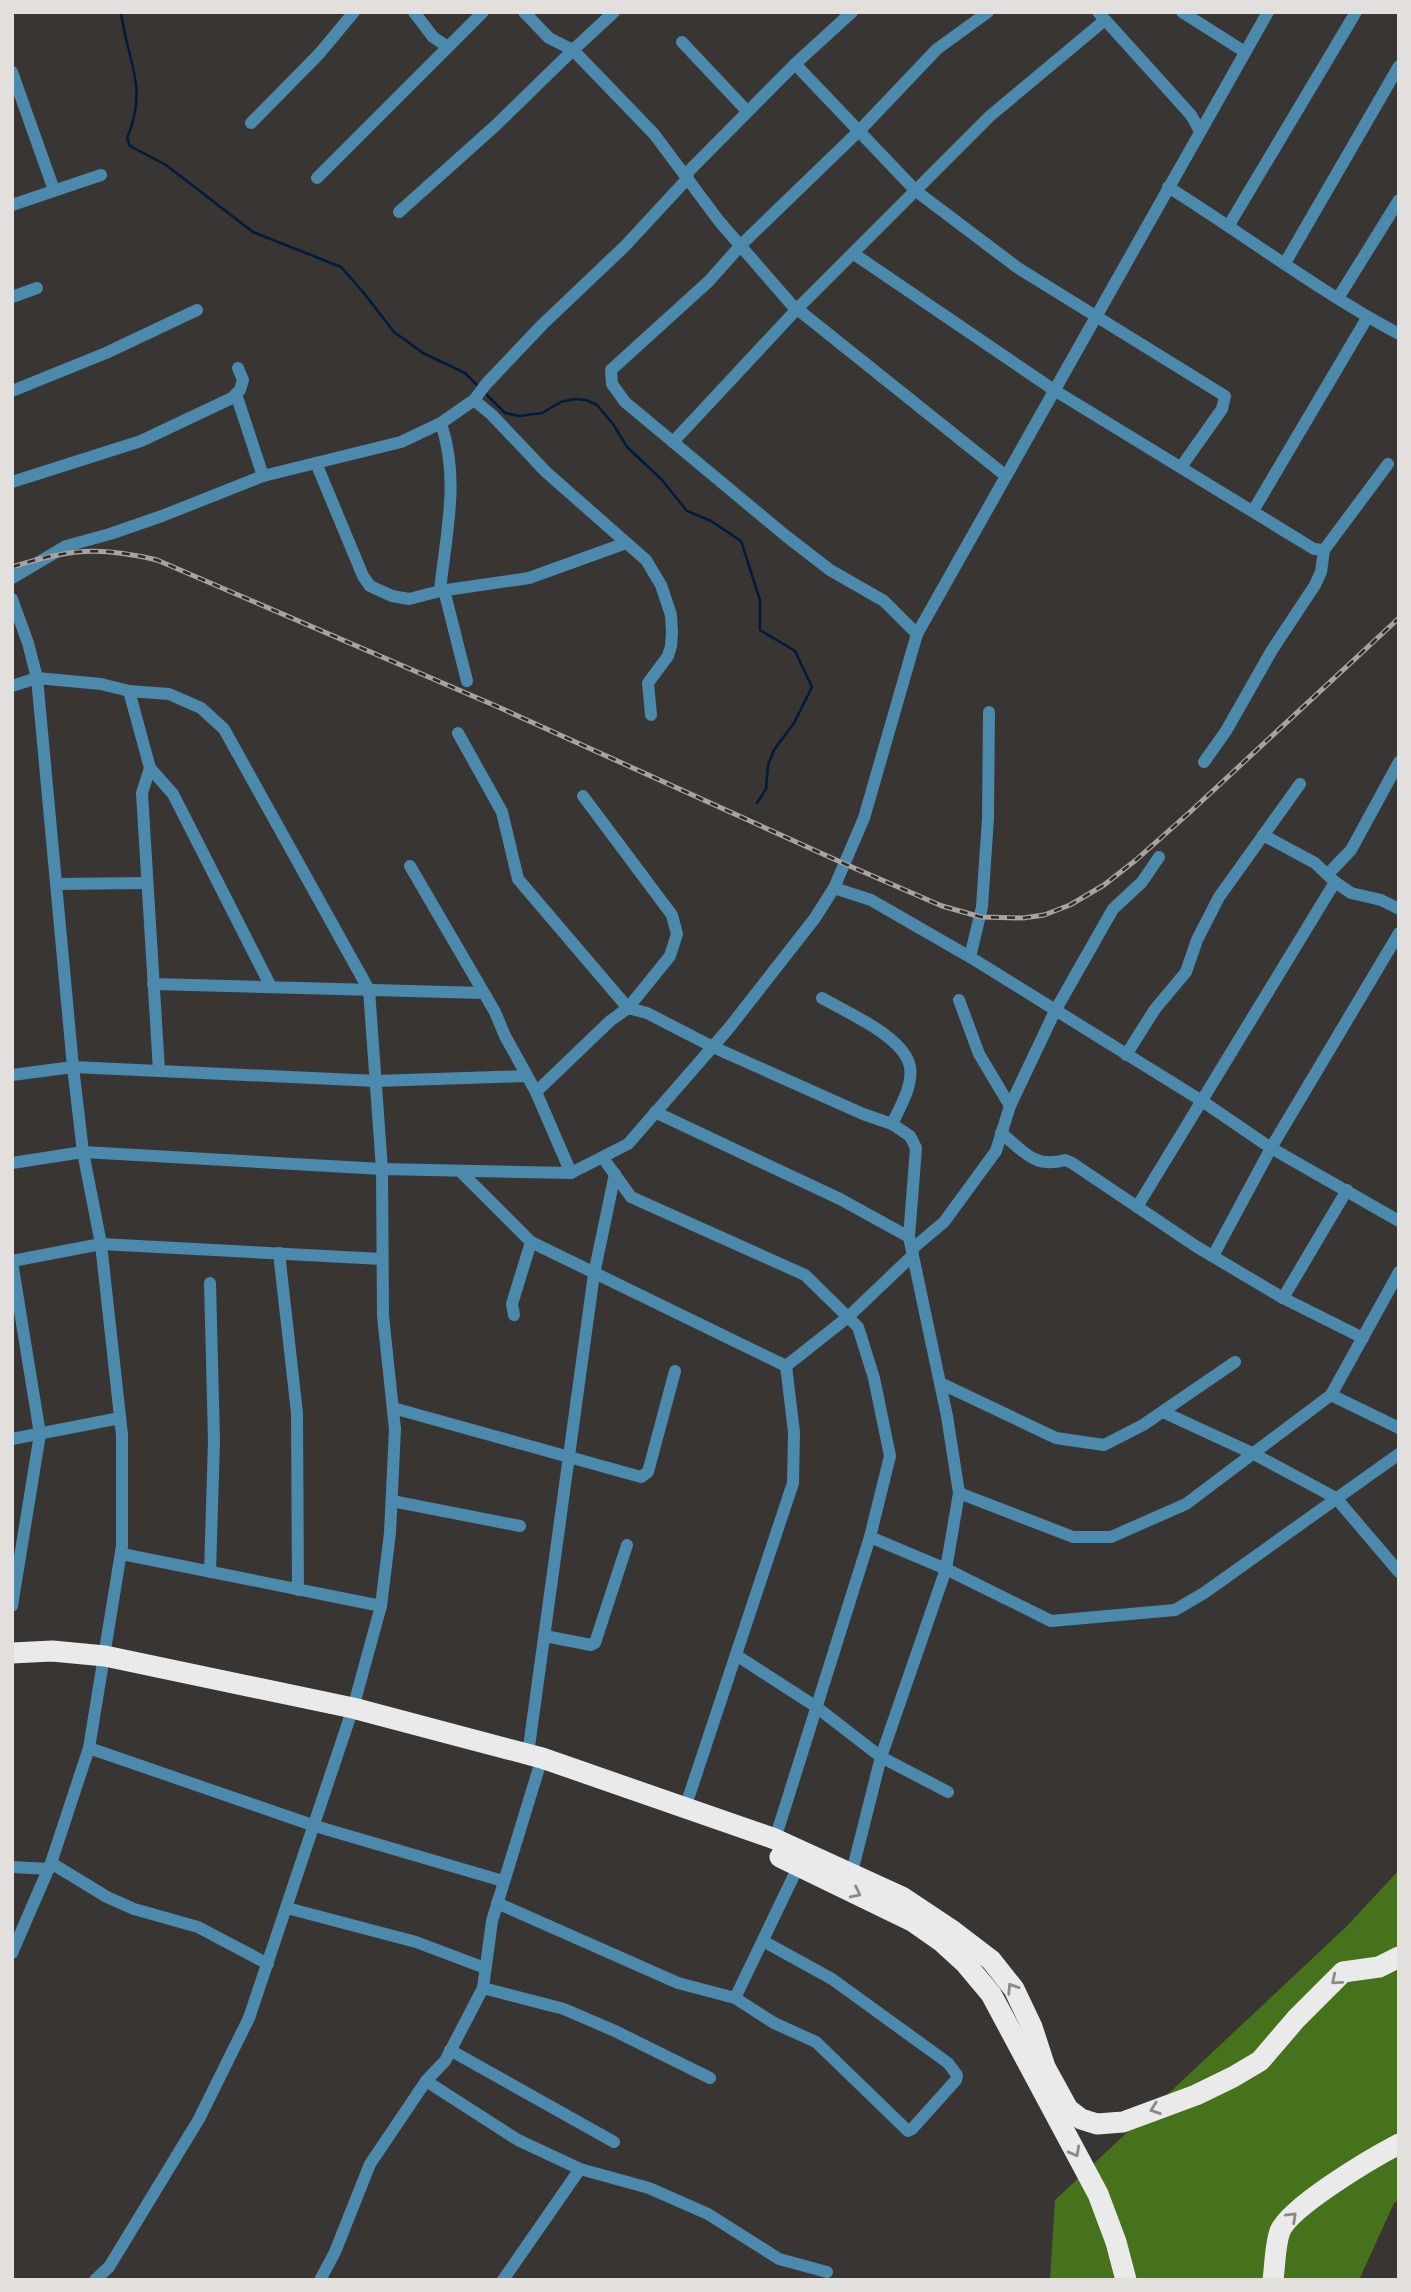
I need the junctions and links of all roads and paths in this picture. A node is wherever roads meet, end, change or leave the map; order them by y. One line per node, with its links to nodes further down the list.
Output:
1 (354, 12): 22 (street)
2 (414, 12): 13 (street)
3 (483, 12): 13 (street)
4 (524, 12): 14 (street)
5 (614, 12): 14 (street)
6 (852, 12): 16 (street)
7 (989, 12): 23 (street)
8 (1182, 12): 15 (street)
9 (1268, 12): 15 (street)
10 (1356, 12): 34 (street)
11 (1101, 16): 24 (street); 30 (street)
12 (682, 42): 19 (street)
13 (448, 47): 27 (street)
14 (573, 50): 26 (street); 33 (street)
15 (1245, 52): 24 (street)
16 (795, 64): 19 (street); 23 (street)
17 (1399, 66): 37 (street)
18 (12, 72): 20 (street)
19 (747, 111): 26 (street)
20 (26, 112): 21 (street); 29 (street)
21 (12, 118)
22 (251, 123)
23 (860, 131): 30 (street); 35 (street)
24 (1200, 131): 28 (street)
25 (101, 175): 29 (street)
26 (686, 177): 35 (street); 49 (street)
27 (317, 178)
28 (1168, 187): 34 (street); 43 (street)
29 (54, 190): 32 (street)
30 (916, 191): 36 (street); 43 (street)
31 (1399, 200): 40 (street)
32 (12, 205)
33 (399, 212)
34 (1229, 225): 37 (street)
35 (741, 245): 41 (street); 52 (street)
36 (854, 254): 41 (street); 47 (street)
37 (1285, 263): 40 (street)
38 (37, 288): 39 (street)
39 (12, 297)
40 (1338, 298): 44 (street)
41 (797, 309): 52 (street); 56 (street)
42 (197, 310): 48 (street)
43 (1095, 316): 47 (street); 55 (street)
44 (1367, 318): 45 (street); 59 (street)
45 (1399, 334)
46 (238, 368): 50 (street)
47 (1054, 390): 55 (street); 56 (street)
48 (12, 391)
49 (479, 393): 51 (street); 60 (street)
50 (236, 394): 57 (street); 58 (street)
51 (440, 423): 53 (street); 63 (street)
52 (673, 442): 65 (street)
53 (316, 463): 57 (street); 63 (street)
54 (1388, 464): 61 (street)
55 (1181, 467): 59 (street)
56 (1006, 476): 65 (street)
57 (263, 477): 62 (street)
58 (12, 482)
59 (1253, 511): 61 (street)
60 (626, 543): 63 (street); 71 (street)
61 (1324, 550): 73 (street)
62 (12, 578)
63 (442, 590): 67 (street)
64 (12, 599): 66 (street)
65 (917, 634): 84 (street)
66 (37, 678): 68 (street); 69 (street); 83 (street)
67 (467, 681)
68 (12, 686)
69 (129, 691): 75 (street); 90 (street)
70 (989, 712): 87 (street)
71 (651, 715)
72 (458, 733): 94 (street)
73 (1204, 762)
74 (1399, 762): 81 (street)
75 (150, 768): 82 (street); 89 (street)
76 (1300, 783): 78 (street)
77 (583, 796): 94 (street)
78 (1263, 835): 81 (street); 97 (street)
79 (1159, 858): 95 (street)
80 (410, 866): 91 (street)
81 (1331, 878): 85 (street); 104 (street)
82 (147, 883): 83 (street); 88 (street)
83 (56, 884): 98 (street)
84 (834, 888): 87 (street); 96 (street)
85 (1399, 909)
86 (1399, 933): 109 (street)
87 (970, 957): 95 (street)
88 (153, 984): 89 (street); 99 (street)
89 (271, 987): 90 (street)
90 (369, 990): 91 (street); 102 (street)
91 (483, 993): 101 (street)
92 (822, 998): 107 (street)
93 (959, 1000): 105 (street)
94 (628, 1008): 96 (street); 103 (street)
95 (1055, 1011): 97 (street); 105 (street)
96 (713, 1047): 106 (street); 107 (street)
97 (1126, 1055): 104 (street)
98 (73, 1067): 99 (street); 100 (street); 110 (street)
99 (159, 1071): 102 (street)
100 (12, 1075)
101 (527, 1076): 102 (street); 103 (street)
102 (376, 1081): 113 (street)
103 (536, 1092): 115 (street)
104 (1202, 1101): 109 (street); 118 (street)
105 (1010, 1106): 108 (street)
106 (656, 1112): 111 (street); 122 (street)
107 (892, 1124): 122 (street)
108 (1001, 1133): 118 (street); 122 (street)
109 (1271, 1148): 117 (street); 124 (street)
110 (83, 1152): 112 (street); 113 (street); 121 (street)
111 (603, 1158): 115 (street); 116 (street)
112 (12, 1163)
113 (382, 1170): 114 (street); 125 (street)
114 (460, 1171): 115 (street); 120 (street)
115 (571, 1173)
116 (615, 1174): 128 (street); 132 (street)
117 (1347, 1190): 119 (street); 130 (street)
118 (1137, 1207): 124 (street)
119 (1399, 1221)
120 (531, 1242): 128 (street); 131 (street)
121 (101, 1244): 123 (street); 126 (street); 141 (street)
122 (911, 1247): 132 (street); 137 (street)
123 (279, 1253): 125 (street); 158 (street)
124 (1213, 1256): 130 (street)
125 (382, 1259): 139 (street)
126 (12, 1262): 143 (street)
127 (1399, 1272): 133 (street)
128 (594, 1274): 135 (street); 147 (street)
129 (210, 1283): 156 (street)
130 (1283, 1298): 133 (street)
131 (514, 1315)
132 (848, 1317): 135 (street); 152 (street)
133 (1363, 1338): 138 (street)
134 (1235, 1362): 140 (street)
135 (786, 1366): 163 (street)
136 (675, 1371): 147 (street)
137 (940, 1384): 140 (street); 148 (street)
138 (1331, 1395): 142 (street); 145 (street)
139 (393, 1408): 147 (street); 150 (street)
140 (1163, 1412): 145 (street)
141 (120, 1418): 143 (street); 154 (street)
142 (1399, 1428)
143 (40, 1434): 144 (street); 159 (street)
144 (12, 1439)
145 (1252, 1453): 148 (street); 149 (street)
146 (1399, 1454): 149 (street)
147 (570, 1458): 161 (street)
148 (959, 1493): 155 (street)
149 (1336, 1498): 155 (street); 157 (street)
150 (392, 1502): 151 (street); 160 (street)
151 (520, 1525)
152 (870, 1537): 155 (street); 165 (street)
153 (627, 1545): 161 (street)
154 (122, 1554): 156 (street); 164 (street)
155 (946, 1569): 169 (street)
156 (210, 1572): 158 (street)
157 (1399, 1572)
158 (298, 1590): 160 (street)
159 (12, 1606)
160 (381, 1606): 166 (street)
161 (545, 1636): 168 (street)
162 (12, 1653): 164 (highway)
163 (736, 1655): 165 (street); 171 (street)
164 (105, 1656): 166 (highway); 167 (street)
165 (816, 1706): 169 (street); 173 (street)
166 (354, 1708): 168 (highway); 172 (street)
167 (89, 1748): 172 (street); 175 (street)
168 (535, 1756): 171 (highway); 178 (street)
169 (881, 1757): 170 (street); 177 (street)
170 (948, 1792)
171 (685, 1808): 173 (highway); 174 (highway)
172 (315, 1826): 178 (street); 180 (street)
173 (775, 1839): 177 (highway)
174 (799, 1865): 181 (street); 198 (highway, one-way to 198)
175 (50, 1866): 176 (street); 182 (street); 184 (street)
176 (12, 1867)
177 (852, 1872): 183 (highway, one-way to 177)
178 (503, 1881): 179 (street)
179 (497, 1903): 185 (street); 187 (street)
180 (287, 1909): 184 (street); 185 (street)
181 (763, 1941): 187 (street); 187 (street)
182 (12, 1954)
183 (1399, 1958)
184 (268, 1964): 195 (street)
185 (485, 1968): 186 (street)
186 (483, 1988): 188 (street); 189 (street)
187 (735, 1998)
188 (450, 2050): 190 (street); 191 (street)
189 (710, 2078)
190 (426, 2081): 193 (street); 196 (street)
191 (614, 2142)
192 (1399, 2144): 199 (highway, one-way to 192)
193 (580, 2169): 194 (street); 197 (street)
194 (827, 2272)
195 (95, 2280)
196 (320, 2280)
197 (503, 2280)
198 (1126, 2280)
199 (1273, 2280)

